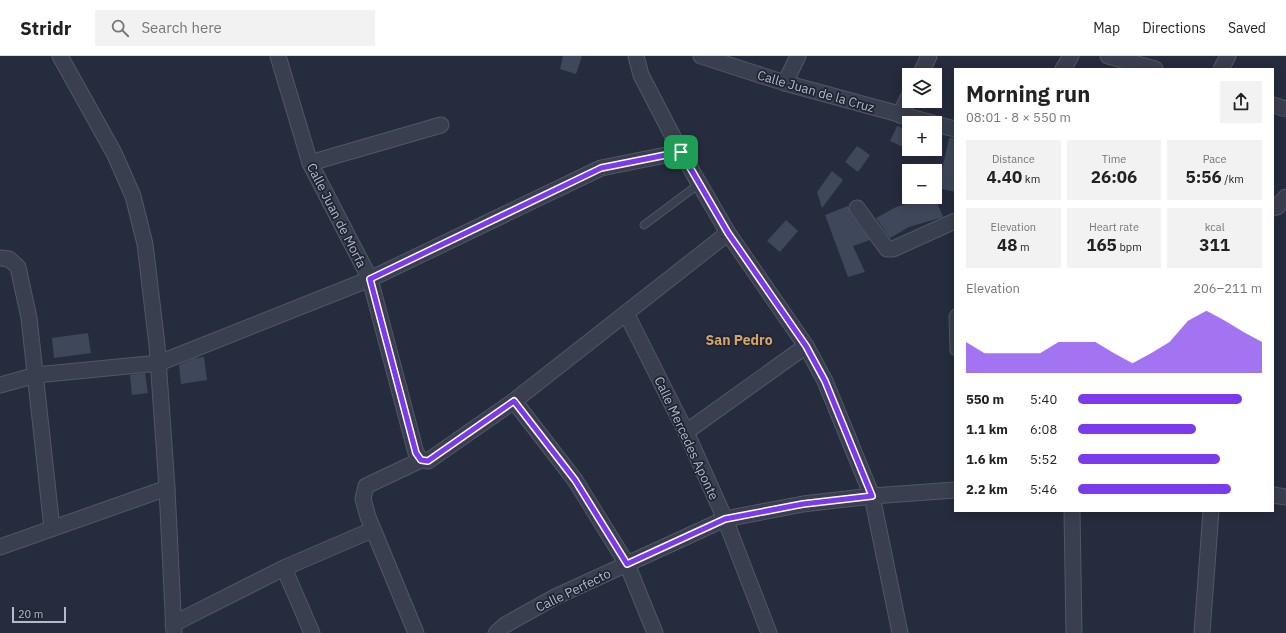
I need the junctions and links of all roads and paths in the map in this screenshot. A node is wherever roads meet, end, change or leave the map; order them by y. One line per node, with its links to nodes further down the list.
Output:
1 (60, 56): 38 (street)
2 (278, 56): 24 (street, Calle Juan de Morfa)
3 (636, 56): 23 (street)
4 (701, 56): 14 (street, Calle Juan de la Cruz)
5 (798, 56): 14 (street)
6 (929, 56): 10 (street)
7 (1072, 56): 11 (street)
8 (1108, 56): 12 (street)
9 (1228, 56): 13 (street)
10 (923, 68)
11 (1064, 68)
12 (1151, 68)
13 (1222, 68)
14 (785, 83): 18 (street, Calle Juan de la Cruz)
15 (1274, 105): 17 (street)
16 (903, 108): 18 (street)
17 (1286, 109)
18 (900, 115): 19 (street, Calle Juan de la Cruz)
19 (904, 116)
20 (441, 125): 24 (street)
21 (942, 126): 22 (street)
22 (954, 129)
23 (681, 152): 25 (street); 33 (street)
24 (310, 163): 33 (street, Calle Juan de Morfa)
25 (699, 184): 30 (lane); 31 (street)
26 (1286, 197): 28 (street)
27 (857, 208): 29 (street)
28 (1274, 208)
29 (954, 221)
30 (644, 224)
31 (728, 233): 34 (street); 36 (street)
32 (0, 258): 39 (street)
33 (370, 279): 38 (street); 43 (street, Calle Juan de Morfa)
34 (626, 313): 41 (street); 42 (street, Calle Mercedes Aponte)
35 (954, 314): 37 (lane)
36 (806, 346): 42 (street); 47 (street)
37 (954, 351)
38 (159, 363): 39 (street); 44 (street)
39 (36, 375): 40 (street); 52 (street)
40 (0, 385)
41 (514, 401): 43 (street); 55 (street)
42 (686, 432): 51 (street, Calle Mercedes Aponte)
43 (424, 460): 53 (street)
44 (167, 488): 52 (street); 57 (street)
45 (954, 490): 47 (street, Calle Perfecto)
46 (1274, 495): 48 (street)
47 (872, 496): 51 (street, Calle Perfecto); 63 (street)
48 (1286, 497)
49 (1072, 512): 64 (street)
50 (1212, 512): 65 (street)
51 (725, 519): 55 (street, Calle Perfecto); 62 (street, Calle Mercedes Aponte)
52 (52, 528): 54 (street)
53 (372, 530): 56 (street); 59 (street)
54 (0, 547)
55 (627, 564): 60 (street, Calle Perfecto); 61 (street)
56 (284, 568): 57 (street); 58 (street)
57 (174, 628)
58 (312, 633)
59 (416, 633)
60 (496, 633)
61 (655, 633)
62 (769, 633)
63 (900, 633)
64 (1074, 633)
65 (1202, 633)

